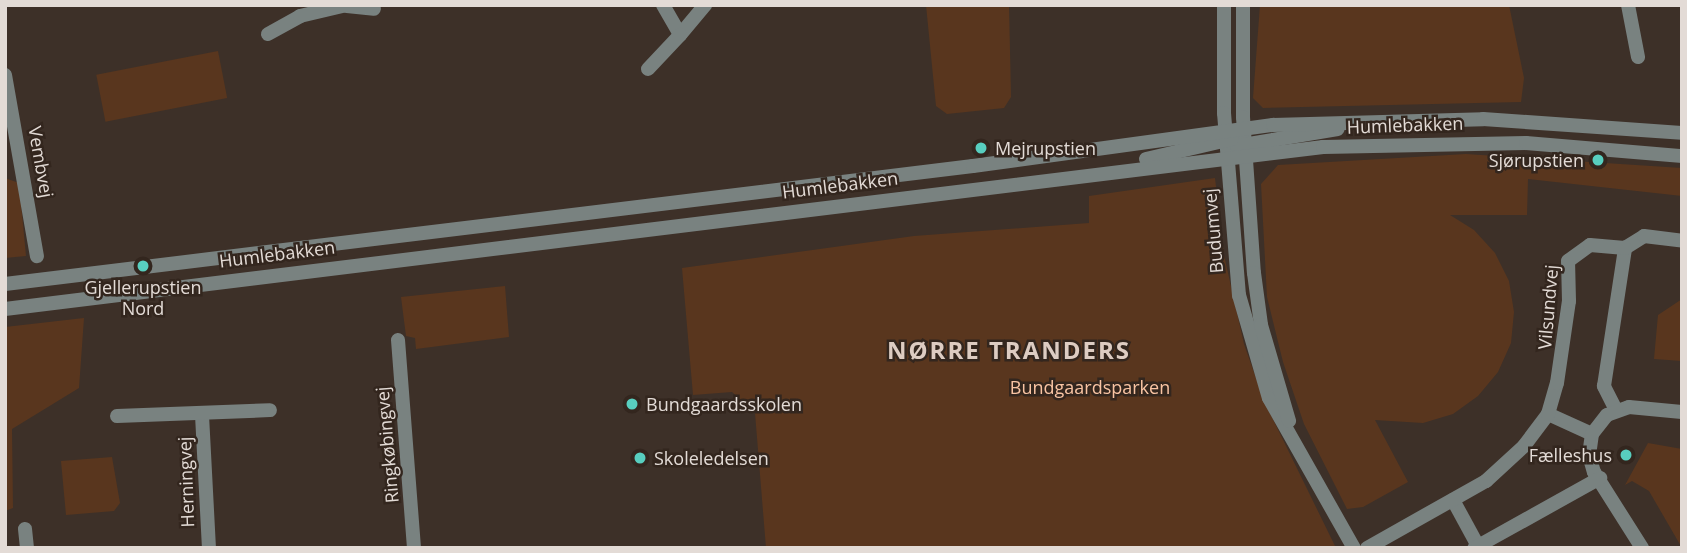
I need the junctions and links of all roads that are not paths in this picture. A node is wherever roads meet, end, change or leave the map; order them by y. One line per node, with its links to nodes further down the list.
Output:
1 (663, 5): 9 (street)
2 (705, 5): 9 (street)
3 (1224, 5): 14 (street, Budumvej)
4 (1243, 5): 15 (street, Budumvej)
5 (1628, 5): 10 (street)
6 (347, 6): 7 (street); 8 (street)
7 (374, 9)
8 (268, 34)
9 (680, 35): 11 (street)
10 (1638, 58)
11 (648, 69)
12 (5, 75): 21 (street, Vembvej)
13 (1682, 132): 15 (street, Humlebakken)
14 (1226, 136): 15 (street, Humlebakken); 17 (street, Budumvej); 18 (street); 22 (street, Humlebakken)
15 (1244, 142): 16 (street, Humlebakken); 17 (street, Humlebakken); 32 (street, Budumvej)
16 (1682, 156)
17 (1227, 157): 18 (street, Humlebakken); 32 (street, Budumvej)
18 (1066, 177): 23 (street, Humlebakken)
19 (1682, 241): 20 (street, Vilsundvej)
20 (1625, 248): 26 (street); 28 (street, Vilsundvej)
21 (37, 256)
22 (5, 284)
23 (5, 309)
24 (398, 340): 39 (street, Ringkøbingvej)
25 (270, 410): 30 (street, Herningvej)
26 (1616, 410): 27 (street); 31 (street)
27 (1682, 412)
28 (1548, 414): 31 (street); 34 (street, Vilsundvej)
29 (117, 415): 30 (street, Herningvej)
30 (202, 415): 38 (street, Herningvej)
31 (1592, 434): 33 (street)
32 (1296, 442): 40 (street, Budumvej)
33 (1600, 478): 36 (street); 42 (street)
34 (1453, 500): 36 (street); 41 (street, Vilsundvej)
35 (26, 529): 37 (street)
36 (1476, 547)
37 (27, 548)
38 (209, 548)
39 (414, 548)
40 (1354, 548)
41 (1367, 548)
42 (1642, 548)

